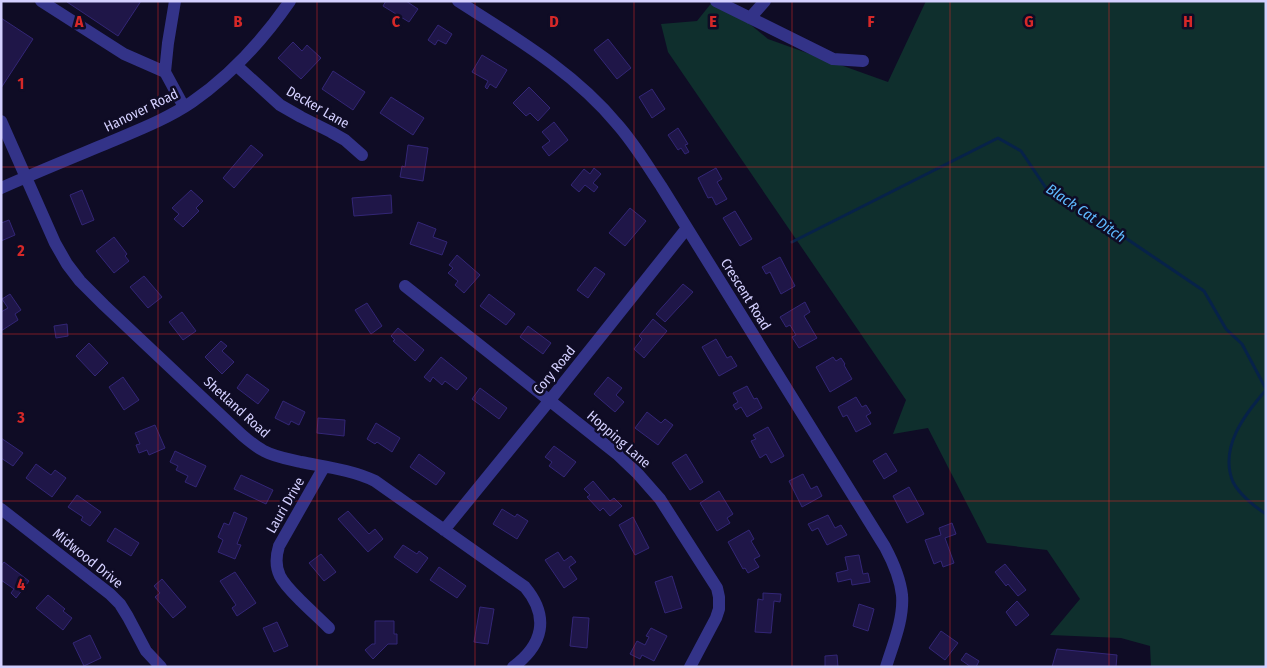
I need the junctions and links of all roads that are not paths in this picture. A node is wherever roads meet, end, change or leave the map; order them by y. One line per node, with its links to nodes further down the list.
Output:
1 (41, 1): 10 (street)
2 (175, 1): 10 (street)
3 (290, 1): 9 (street, Hanover Road)
4 (458, 1): 16 (street, Crescent Road)
5 (716, 1): 7 (street)
6 (765, 1): 7 (street)
7 (750, 18): 8 (street)
8 (864, 61)
9 (237, 66): 11 (street, Hanover Road); 13 (street, Decker Lane)
10 (164, 72): 11 (street)
11 (184, 107): 14 (street, Hanover Road)
12 (1, 121): 14 (street, Shetland Road)
13 (362, 154)
14 (26, 177): 15 (street, Hanover Road); 19 (street, Shetland Road)
15 (1, 188)
16 (687, 228): 18 (street, Cory Road); 26 (street, Crescent Road)
17 (405, 286): 18 (street, Hopping Lane)
18 (550, 400): 21 (street, Cory Road); 25 (street, Hopping Lane)
19 (324, 467): 21 (street, Shetland Road); 22 (street, Lauri Drive)
20 (1, 508): 23 (street, Midwood Drive)
21 (444, 530): 24 (street, Shetland Road)
22 (329, 628)
23 (161, 667)
24 (513, 667)
25 (690, 667)
26 (886, 667)

